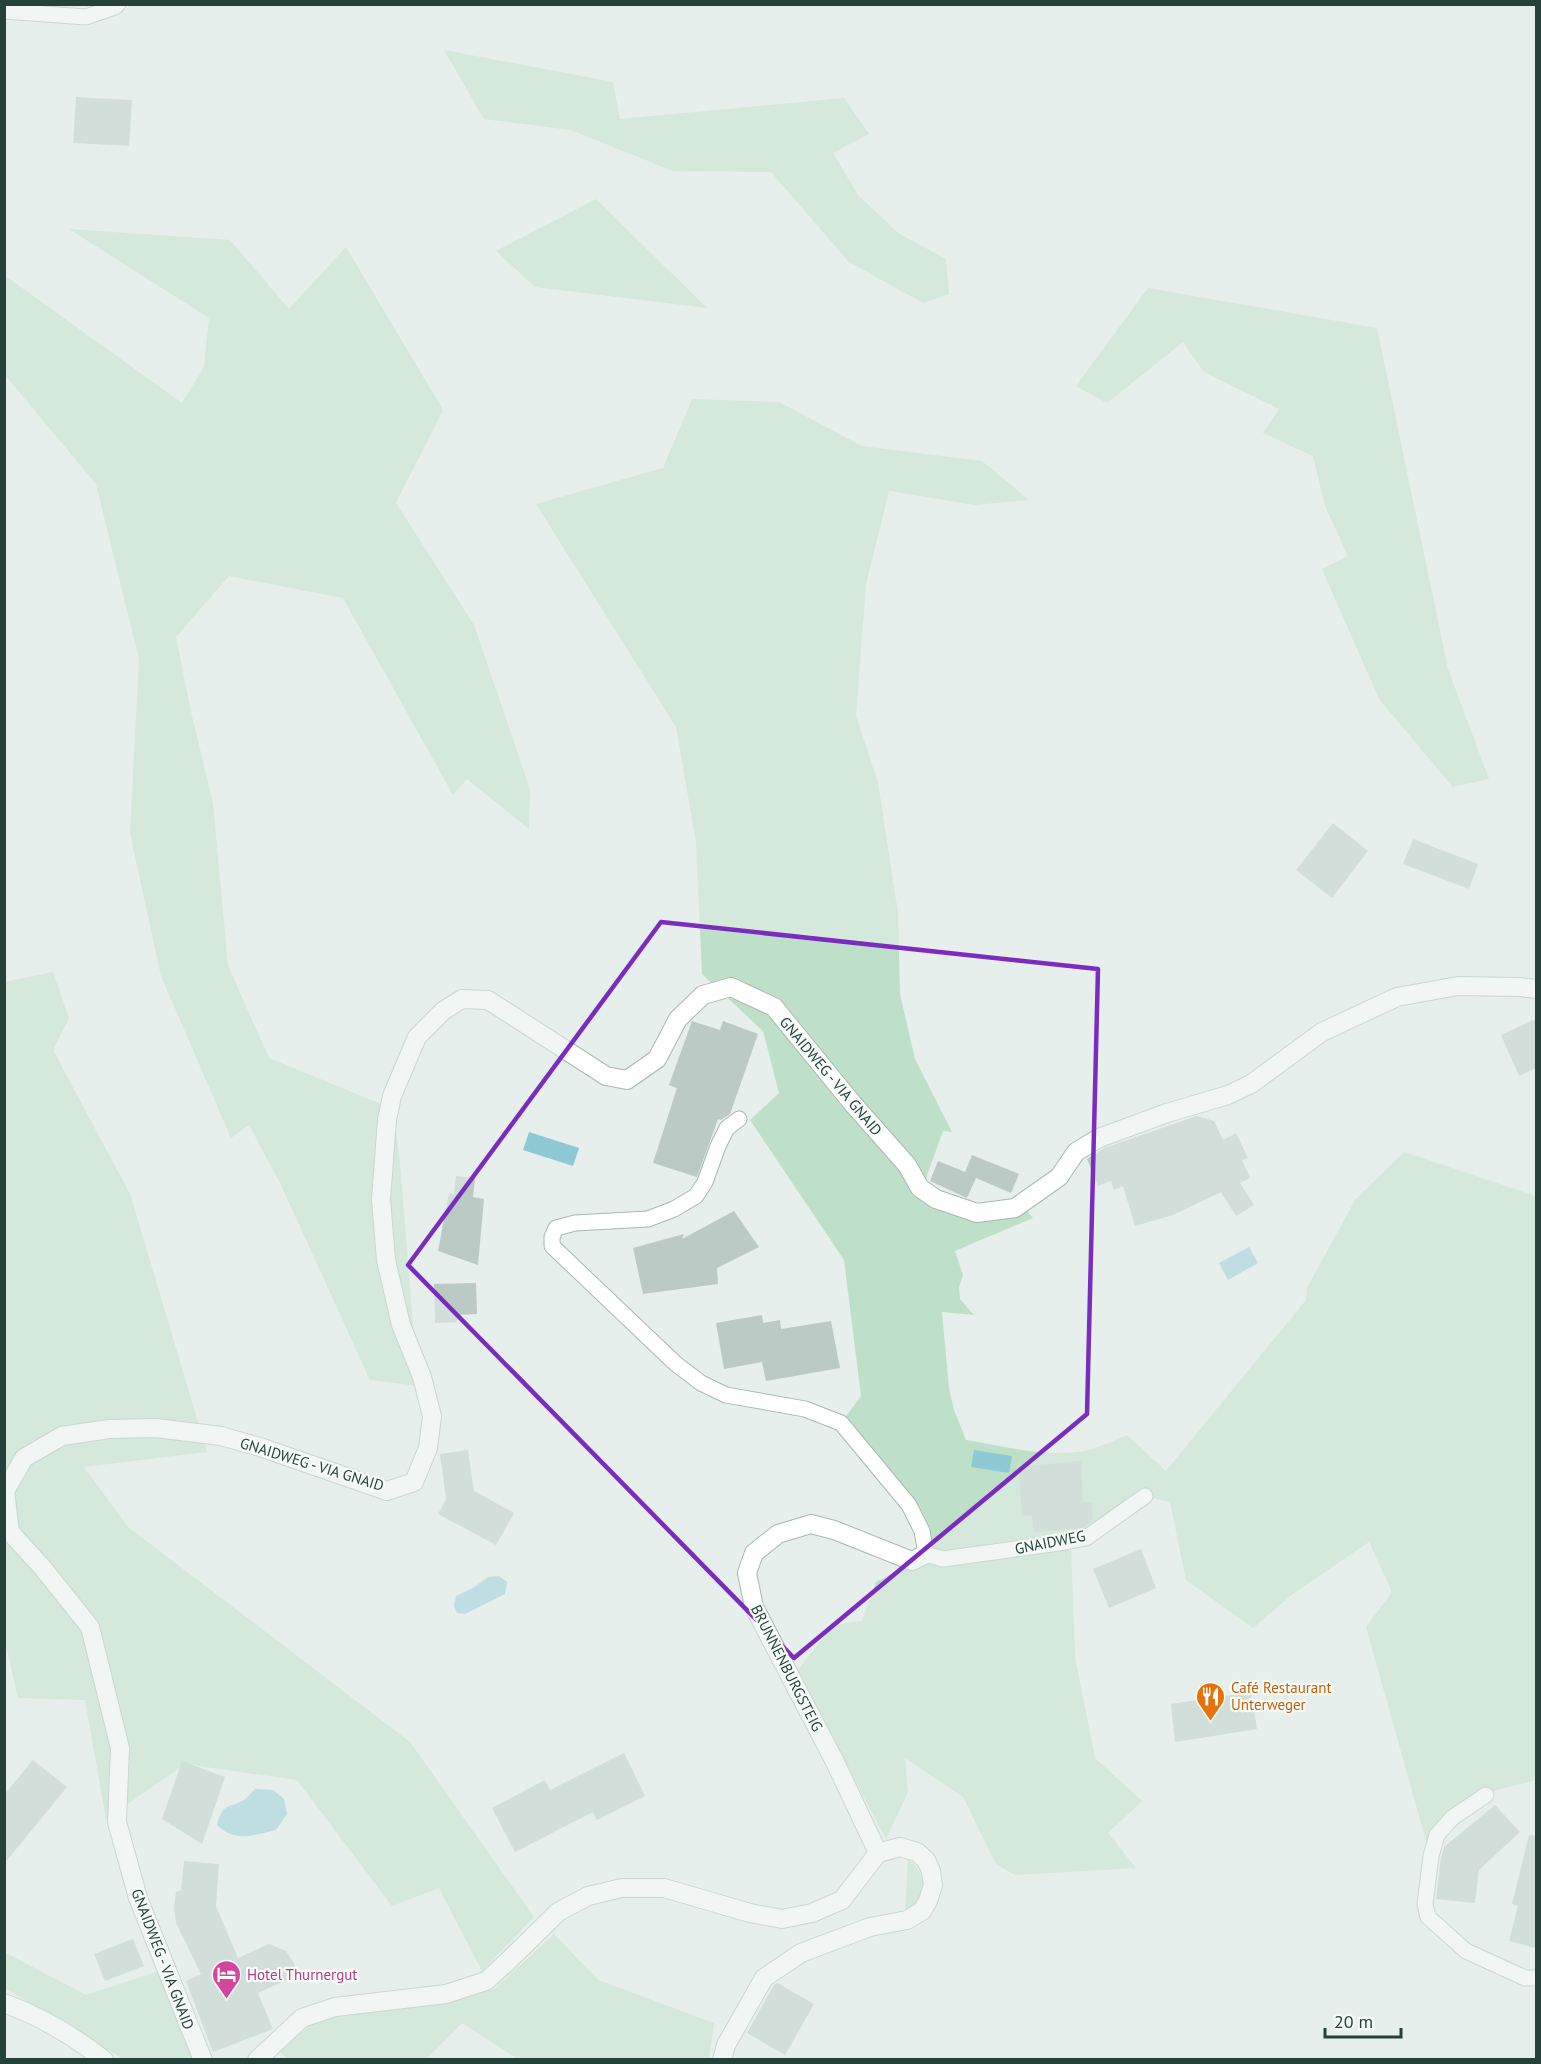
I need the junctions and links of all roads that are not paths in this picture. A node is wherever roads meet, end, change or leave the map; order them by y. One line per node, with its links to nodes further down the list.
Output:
1 (118, 4): 2 (lane)
2 (4, 11)
3 (1536, 989): 13 (street, GNAIDWEG - VIA GNAID)
4 (739, 1119): 6 (lane)
5 (1145, 1496): 6 (lane, GNAIDWEG)
6 (934, 1557): 8 (street, BRUNNENBURGSTEIG)
7 (1486, 1795): 9 (lane)
8 (878, 1853): 11 (street); 14 (street)
9 (1536, 1978)
10 (4, 2003): 12 (street)
11 (724, 2052)
12 (104, 2060)
13 (203, 2060)
14 (257, 2060)

